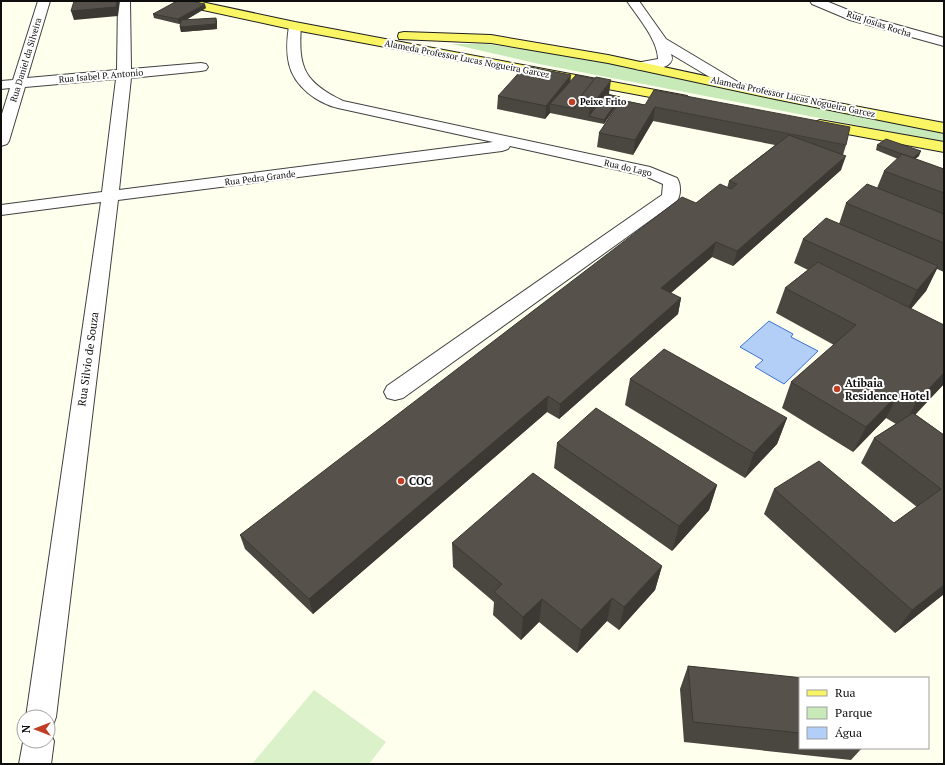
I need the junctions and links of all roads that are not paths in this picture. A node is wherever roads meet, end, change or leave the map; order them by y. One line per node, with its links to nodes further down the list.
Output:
1 (44, 1): 15 (street, Rua Daniel da Silveira)
2 (124, 1): 13 (street, Rua Silvio de Souza)
3 (180, 1): 7 (main road, Alameda Professor Lucas Nogueira Garcez)
4 (217, 1): 10 (main road, Alameda Professor Lucas Nogueira Garcez)
5 (633, 1): 8 (street)
6 (816, 1): 9 (street, Rua Josias Rocha)
7 (294, 26): 14 (main road, Alameda Professor Lucas Nogueira Garcez); 22 (street, Rua do Lago)
8 (661, 42): 11 (street); 17 (street)
9 (944, 42)
10 (575, 53): 11 (main road, Alameda Professor Lucas Nogueira Garcez); 14 (main road)
11 (642, 66): 17 (main road, Alameda Professor Lucas Nogueira Garcez)
12 (201, 67): 13 (street, Rua Isabel P. Antonio)
13 (124, 74): 15 (street, Rua Isabel P. Antonio); 24 (street, Rua Silvio de Souza)
14 (547, 74): 18 (main road, Alameda Professor Lucas Nogueira Garcez)
15 (19, 83): 16 (street, Rua Isabel P. Antonio); 21 (street, Rua Daniel da Silveira)
16 (1, 85)
17 (733, 85): 20 (main road, Alameda Professor Lucas Nogueira Garcez)
18 (695, 102)
19 (808, 122): 23 (main road, Alameda Professor Lucas Nogueira Garcez)
20 (944, 128)
21 (1, 141)
22 (518, 144): 24 (street, Rua Pedra Grande); 26 (street, Rua do Lago)
23 (944, 147)
24 (110, 197): 25 (street, Rua Pedra Grande); 27 (street, Rua Silvio de Souza)
25 (1, 210)
26 (395, 392)
27 (42, 709)
28 (37, 749): 29 (street)
29 (35, 764)

